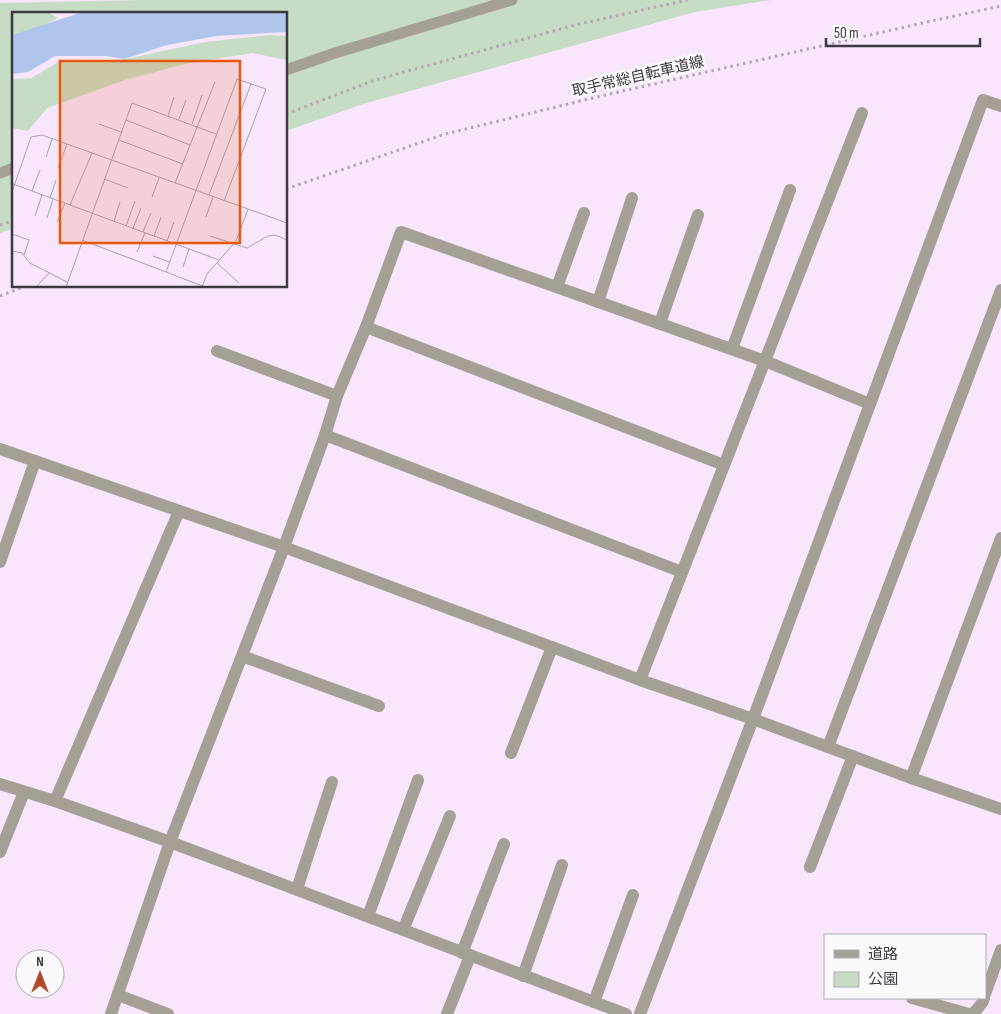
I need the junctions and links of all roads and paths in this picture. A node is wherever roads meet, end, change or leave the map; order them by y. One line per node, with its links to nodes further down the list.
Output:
1 (512, 0): 4 (lane)
2 (688, 0): 6 (path)
3 (1001, 6): 10 (path, 取手常総自転車道線)
4 (288, 69)
5 (1001, 106): 28 (street)
6 (288, 113)
7 (862, 113): 26 (street)
8 (12, 169): 9 (lane)
9 (0, 173)
10 (288, 188)
11 (790, 190): 24 (street)
12 (632, 198): 21 (street)
13 (584, 214): 17 (street)
14 (698, 215): 22 (street)
15 (12, 221): 16 (path)
16 (0, 225)
17 (557, 287): 21 (street); 23 (street)
18 (21, 288): 20 (path)
19 (1001, 290): 43 (street)
20 (0, 296)
21 (598, 302): 22 (street)
22 (660, 323): 24 (street)
23 (366, 327): 27 (street); 32 (street)
24 (732, 349): 26 (street)
25 (217, 351): 27 (street)
26 (765, 360): 28 (street); 32 (street)
27 (337, 396): 29 (street)
28 (870, 404): 42 (street)
29 (325, 435): 35 (street); 37 (street)
30 (0, 448): 31 (street)
31 (35, 461): 33 (street); 36 (street)
32 (724, 465): 37 (street)
33 (179, 511): 35 (street); 51 (street)
34 (1001, 538): 46 (street)
35 (284, 547): 38 (street); 39 (street)
36 (0, 562)
37 (682, 572): 40 (street)
38 (552, 647): 40 (street); 44 (street)
39 (242, 656): 41 (street); 54 (street)
40 (640, 680): 42 (street)
41 (379, 706)
42 (753, 719): 43 (street); 75 (street)
43 (828, 747): 45 (street)
44 (511, 753)
45 (853, 756): 46 (street); 58 (street)
46 (910, 778): 52 (street)
47 (418, 780): 61 (street)
48 (332, 782): 59 (street)
49 (0, 784): 50 (street)
50 (24, 792): 51 (street); 56 (street)
51 (55, 801): 54 (street)
52 (1001, 809)
53 (450, 816): 62 (street)
54 (170, 842): 59 (street); 67 (street)
55 (504, 844): 64 (street)
56 (0, 852)
57 (562, 865): 65 (street)
58 (810, 867)
59 (297, 889): 61 (street)
60 (633, 895): 70 (street)
61 (368, 916): 62 (street)
62 (403, 930): 64 (street)
63 (1001, 950): 66 (street)
64 (466, 954): 65 (street); 73 (street)
65 (523, 976): 70 (street)
66 (986, 991)
67 (118, 995): 71 (street); 72 (street)
68 (916, 999): 76 (street)
69 (983, 999): 77 (street)
70 (594, 1002): 74 (street)
71 (112, 1014)
72 (168, 1014)
73 (447, 1014)
74 (626, 1014)
75 (640, 1014)
76 (969, 1014)
77 (973, 1014)

